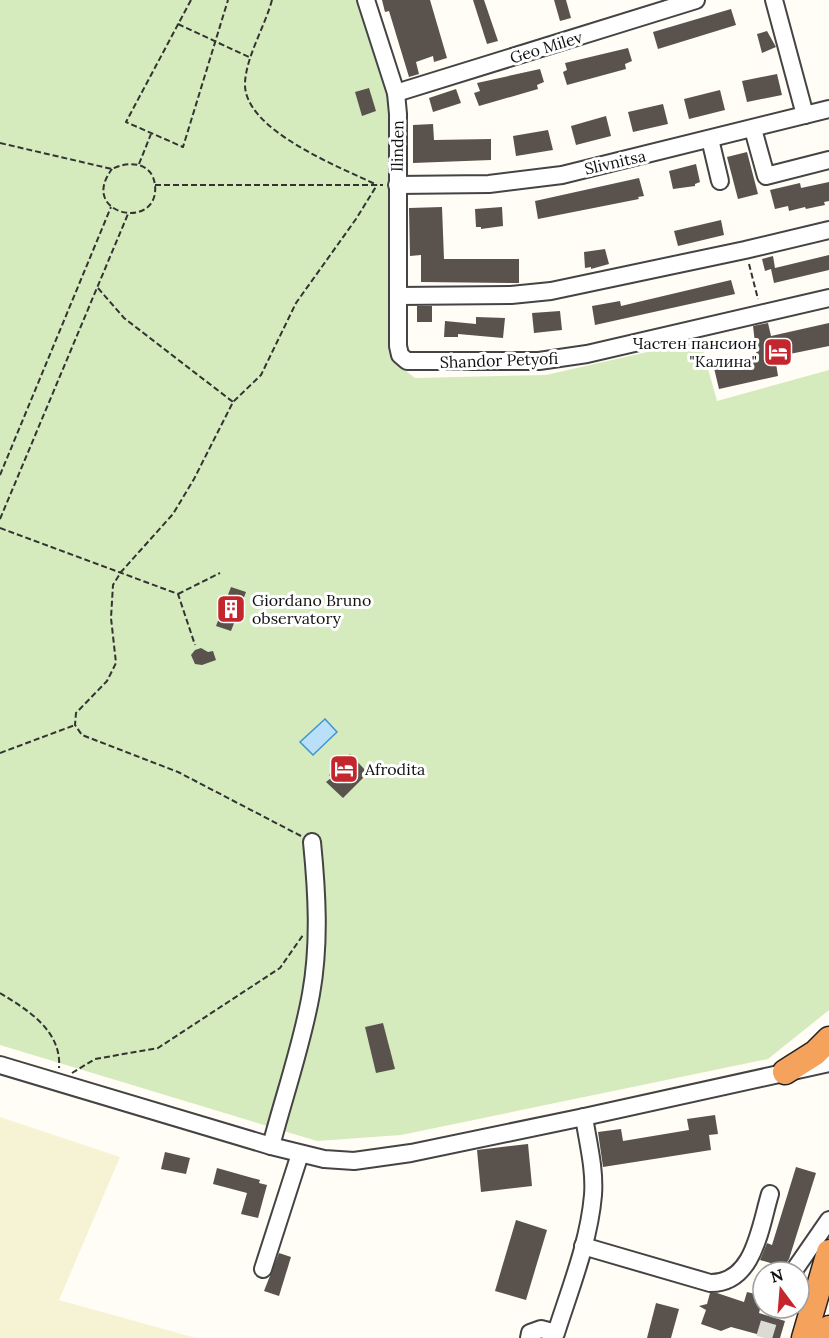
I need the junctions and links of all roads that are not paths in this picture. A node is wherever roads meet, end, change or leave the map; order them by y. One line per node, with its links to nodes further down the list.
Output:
1 (366, 0): 4 (street, Ilinden)
2 (696, 0): 4 (street, Geo Milev)
3 (774, 0): 6 (street)
4 (396, 93): 11 (street, Ilinden)
5 (829, 110): 6 (street, Slivnitsa)
6 (805, 115): 7 (street, Slivnitsa)
7 (753, 129): 8 (street, Slivnitsa); 9 (street)
8 (710, 140): 10 (street); 11 (street, Slivnitsa)
9 (829, 160)
10 (720, 181)
11 (397, 185): 13 (street, Ilinden)
12 (829, 230): 13 (street)
13 (398, 296): 15 (street, Ilinden)
14 (829, 298): 15 (street, Shandor Petyofi)
15 (414, 363)
16 (312, 842): 22 (street)
17 (829, 1039): 20 (highway)
18 (827, 1064): 20 (street)
19 (0, 1065): 22 (street)
20 (785, 1072): 21 (street)
21 (584, 1117): 23 (street); 26 (street)
22 (271, 1146): 23 (street)
23 (300, 1154): 29 (street)
24 (770, 1194): 26 (street)
25 (829, 1220): 28 (street)
26 (583, 1246): 31 (street)
27 (829, 1252): 33 (highway)
28 (801, 1260)
29 (263, 1269)
30 (829, 1328): 34 (highway)
31 (564, 1336): 32 (street)
32 (529, 1338)
33 (804, 1338)
34 (826, 1338)

